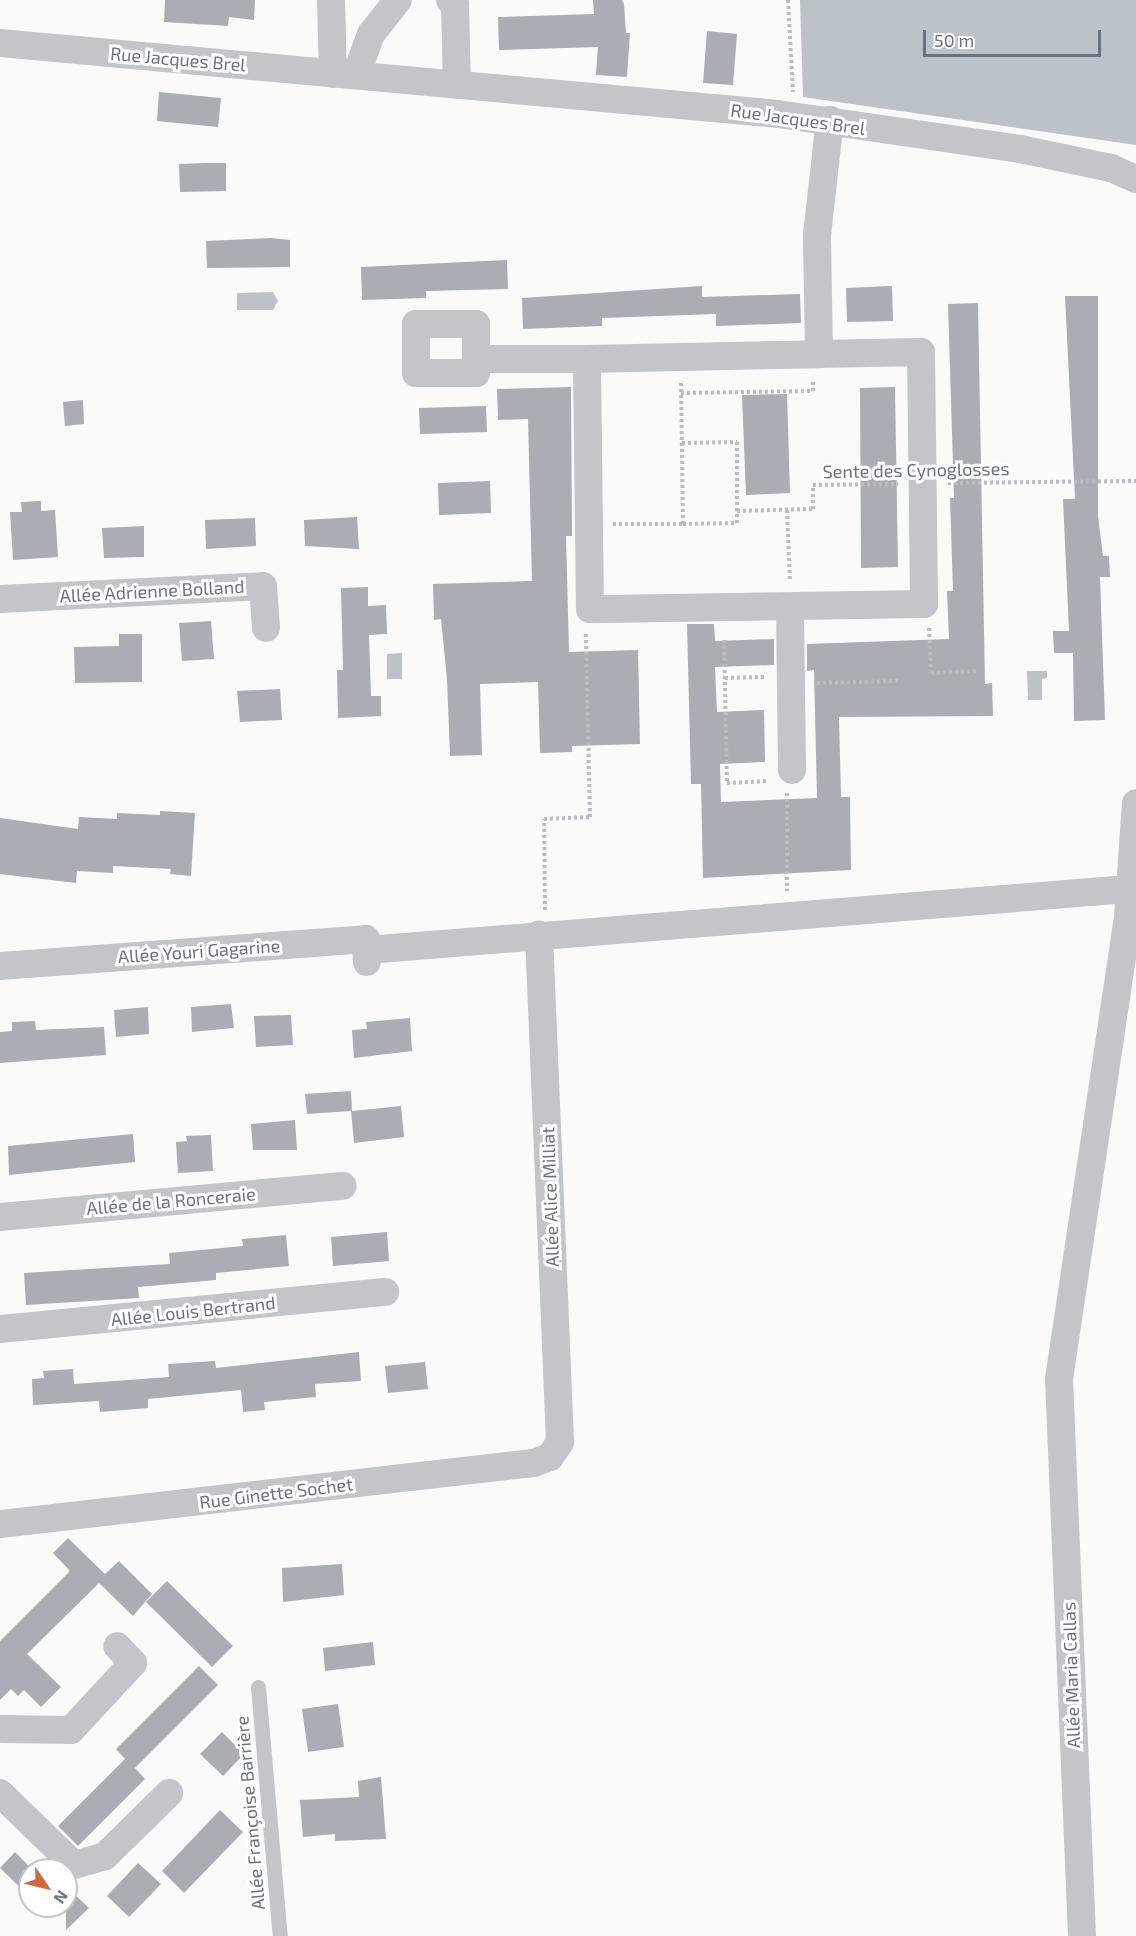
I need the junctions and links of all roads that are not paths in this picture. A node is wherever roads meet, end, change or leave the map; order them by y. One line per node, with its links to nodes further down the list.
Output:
1 (332, 0): 5 (street)
2 (398, 0): 5 (street)
3 (450, 0): 6 (street)
4 (0, 43): 5 (street, Rue Jacques Brel)
5 (344, 74): 6 (street, Rue Jacques Brel)
6 (457, 85): 7 (street, Rue Jacques Brel)
7 (830, 120): 8 (street, Rue Jacques Brel); 9 (street)
8 (1136, 178)
9 (816, 354): 11 (street); 13 (street)
10 (476, 359): 11 (street)
11 (587, 359): 13 (street)
12 (0, 599): 14 (street, Allée Adrienne Bolland)
13 (790, 607): 15 (street)
14 (266, 628)
15 (790, 775)
16 (1136, 803): 17 (street, Allée Maria Callas)
17 (1128, 889): 18 (street); 32 (street, Allée Maria Callas)
18 (542, 933): 19 (street, Allée Youri Gagarine); 24 (street, Allée Alice Milliat)
19 (0, 966)
20 (343, 1186): 21 (street, Allée de la Ronceraie)
21 (0, 1217)
22 (385, 1292): 23 (street, Allée Louis Bertrand)
23 (0, 1329)
24 (550, 1457): 25 (street, Rue Ginette Sochet)
25 (0, 1524)
26 (117, 1646): 28 (street)
27 (258, 1687): 31 (lane, Allée Françoise Barrière)
28 (0, 1729)
29 (169, 1792): 30 (street)
30 (0, 1793)
31 (280, 1936)
32 (1082, 1936)

